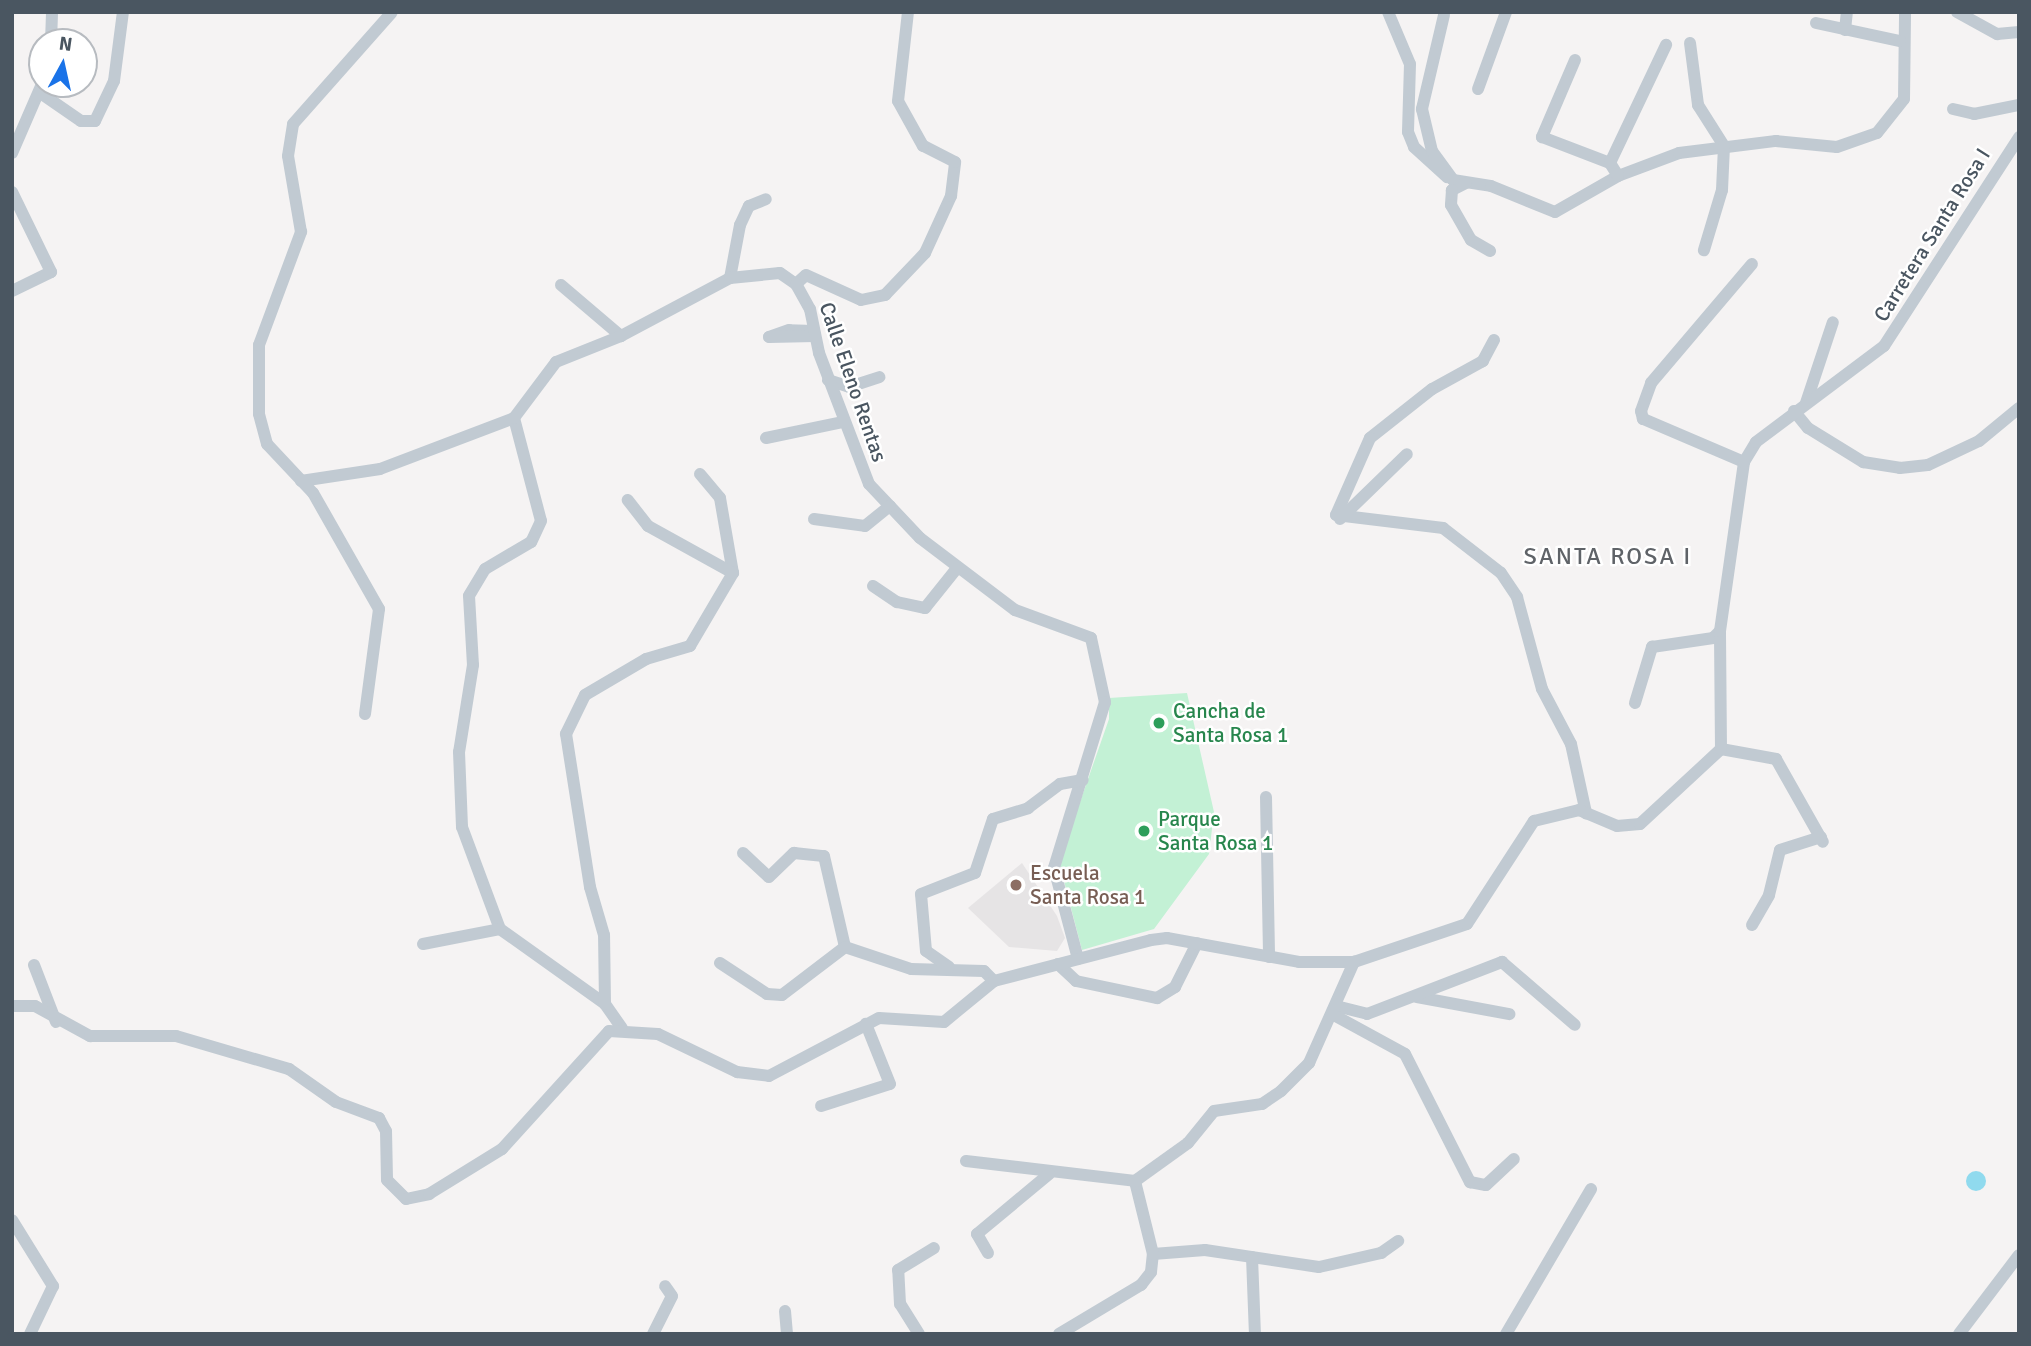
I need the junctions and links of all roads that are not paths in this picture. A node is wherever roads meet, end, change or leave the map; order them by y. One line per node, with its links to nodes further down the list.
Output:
1 (123, 12): 19 (street)
2 (392, 12): 51 (street)
3 (908, 12): 34 (street)
4 (1388, 12): 27 (street)
5 (1506, 12): 17 (street)
6 (1847, 12): 11 (street)
7 (1905, 12): 13 (street)
8 (1957, 12): 12 (street)
9 (1444, 15): 27 (street)
10 (1815, 23): 11 (street)
11 (1845, 30): 13 (street)
12 (2019, 32)
13 (1900, 41): 23 (street)
14 (1690, 43): 23 (street)
15 (1666, 45): 25 (street)
16 (1575, 60): 25 (street)
17 (1478, 89)
18 (36, 98): 24 (street)
19 (52, 98)
20 (2019, 105): 21 (street)
21 (1953, 109)
22 (2019, 137): 42 (street, Carretera Santa Rosa I)
23 (1724, 146): 26 (street); 30 (street)
24 (12, 153)
25 (1610, 163): 26 (street)
26 (1618, 176): 27 (street)
27 (1460, 181): 31 (street)
28 (12, 192): 36 (street)
29 (766, 199): 33 (street)
30 (1704, 250)
31 (1490, 251)
32 (1752, 264): 49 (street)
33 (730, 278): 34 (street, Calle Eleno Rentas); 38 (street, Calle Eleno Rentas)
34 (796, 284): 41 (street, Calle Eleno Rentas)
35 (561, 285): 38 (street)
36 (12, 291)
37 (1833, 322): 42 (street)
38 (621, 337): 45 (street, Calle Eleno Rentas)
39 (1494, 340): 55 (street)
40 (879, 377): 41 (street)
41 (828, 380): 46 (street, Calle Eleno Rentas)
42 (1806, 402): 44 (street, Carretera Santa Rosa I)
43 (2019, 408): 44 (street)
44 (1794, 411): 49 (street, Carretera Santa Rosa I)
45 (514, 418): 51 (street); 68 (street)
46 (844, 422): 47 (street); 53 (street, Calle Eleno Rentas)
47 (766, 438)
48 (1407, 454): 55 (street)
49 (1744, 463): 59 (street, Carretera Santa Rosa I)
50 (700, 474): 57 (street)
51 (301, 481): 61 (street)
52 (628, 500): 57 (street)
53 (890, 506): 54 (street); 56 (street, Calle Eleno Rentas)
54 (814, 519)
55 (1340, 519): 65 (street)
56 (957, 568): 58 (street); 63 (street, Calle Eleno Rentas)
57 (733, 573): 81 (street)
58 (873, 586)
59 (1720, 631): 60 (street); 62 (street, Carretera Santa Rosa I)
60 (1635, 703)
61 (365, 715)
62 (1721, 748): 65 (street); 67 (street)
63 (1083, 780): 73 (street, Calle Eleno Rentas); 78 (street)
64 (1266, 797): 72 (street)
65 (1586, 813): 74 (street)
66 (743, 853): 71 (street)
67 (1752, 925)
68 (499, 929): 70 (street); 81 (street)
69 (1197, 943): 72 (street); 73 (street); 77 (street)
70 (423, 944)
71 (845, 947): 75 (street); 78 (street)
72 (1269, 957): 74 (street)
73 (1078, 959): 77 (street)
74 (1354, 962): 83 (street)
75 (720, 963)
76 (34, 964): 85 (street)
77 (1058, 964): 79 (street)
78 (956, 969): 79 (street)
79 (994, 981): 86 (street)
80 (1407, 998): 83 (street); 84 (street); 87 (street)
81 (605, 1004): 88 (street)
82 (12, 1006): 85 (street)
83 (1334, 1010): 90 (street); 93 (street)
84 (1509, 1014)
85 (56, 1022): 88 (street)
86 (866, 1024): 88 (street); 89 (street)
87 (1575, 1025)
88 (622, 1028)
89 (821, 1106)
90 (1514, 1159)
91 (966, 1161): 92 (street)
92 (1049, 1174): 93 (street); 98 (street)
93 (1135, 1181): 99 (street)
94 (1591, 1189): 110 (street)
95 (12, 1220): 104 (street)
96 (1398, 1241): 101 (street)
97 (933, 1248): 107 (street)
98 (988, 1253)
99 (1153, 1254): 101 (street); 108 (street)
100 (2019, 1255): 111 (street)
101 (1252, 1257): 109 (street)
102 (666, 1286): 105 (street)
103 (785, 1311): 106 (street)
104 (30, 1334)
105 (653, 1334)
106 (787, 1334)
107 (919, 1334)
108 (1059, 1334)
109 (1255, 1334)
110 (1506, 1334)
111 (1959, 1334)

